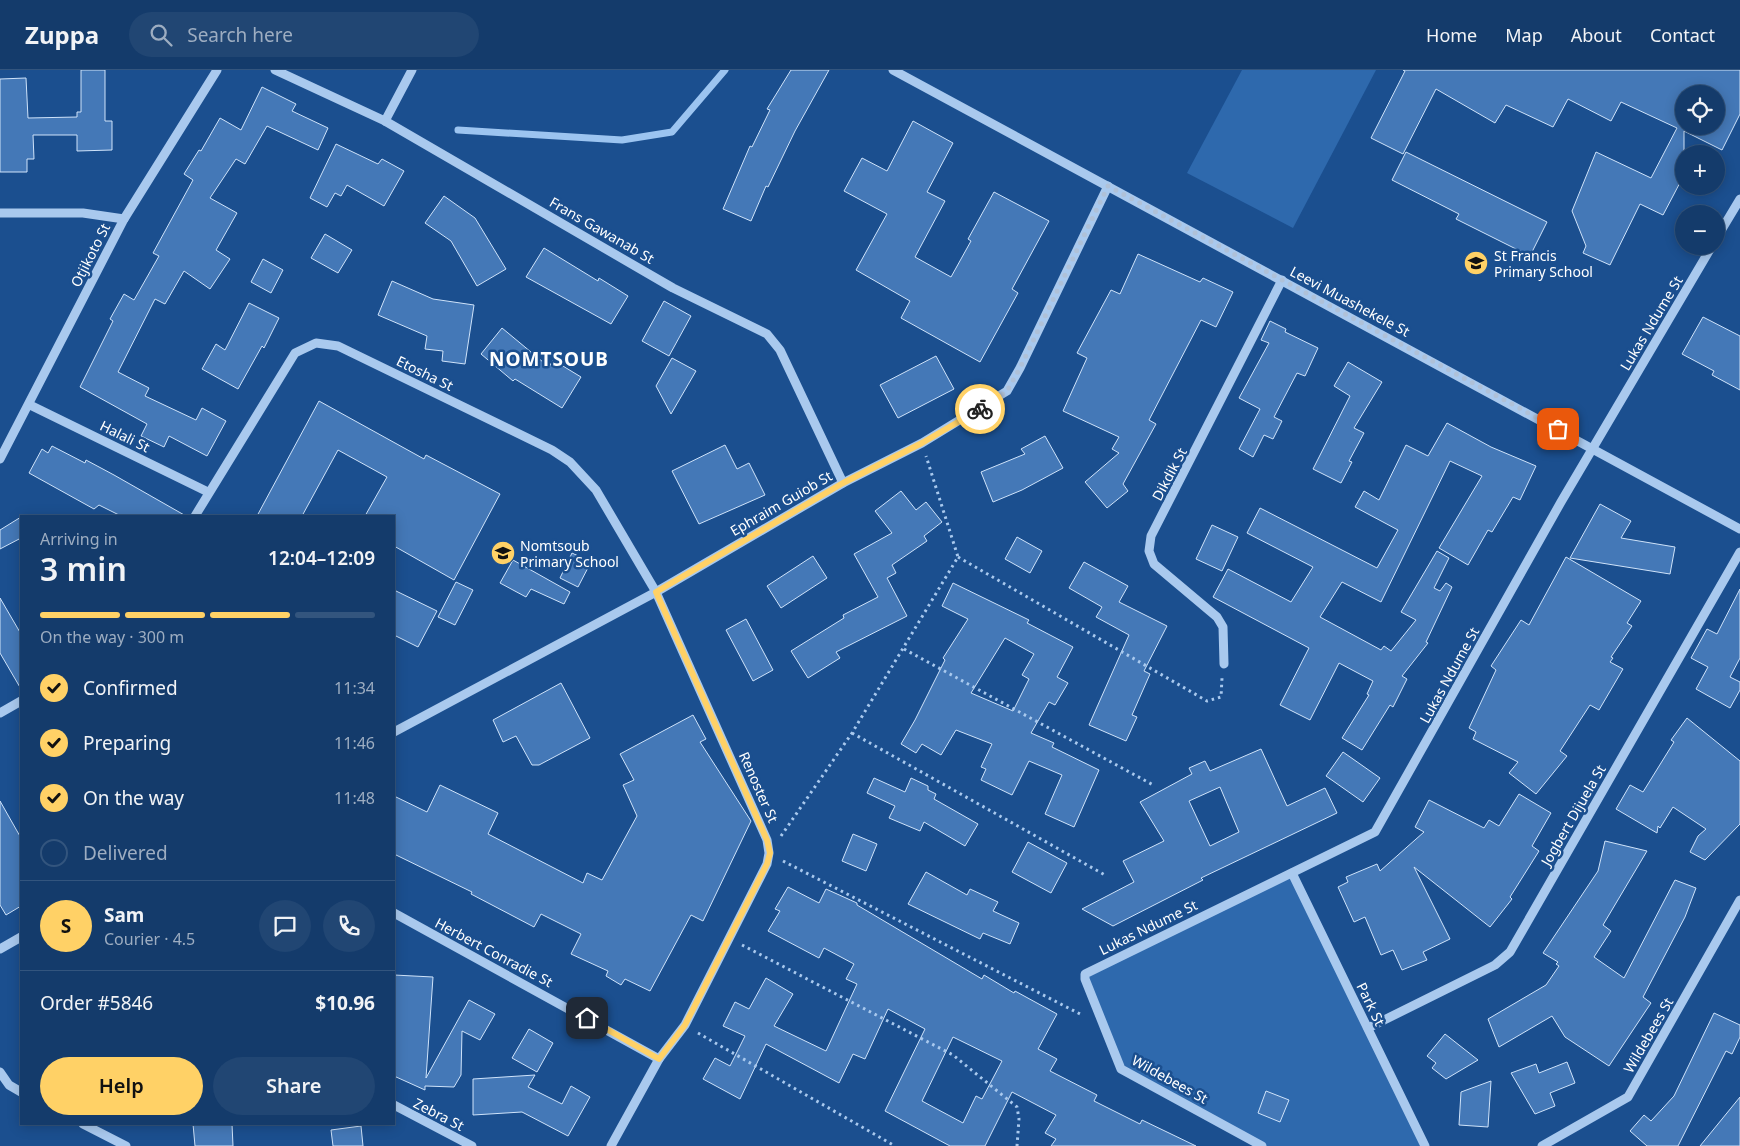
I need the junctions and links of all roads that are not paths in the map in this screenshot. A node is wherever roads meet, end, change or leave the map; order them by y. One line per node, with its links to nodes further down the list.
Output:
1 (217, 70): 9 (street, Otjikoto St)
2 (275, 70): 5 (street, Frans Gawanab St)
3 (412, 70): 5 (street)
4 (894, 70): 6 (street, Leevi Muashekele St)
5 (385, 121): 16 (street, Frans Gawanab St)
6 (1108, 186): 12 (street, Leevi Muashekele St); 16 (street, Ephraim Guiob St)
7 (1740, 199): 10 (street)
8 (0, 213): 9 (street)
9 (124, 219): 13 (street, Otjikoto St)
10 (1725, 224)
11 (1707, 255): 14 (street, Lukas Ndume St)
12 (1282, 280): 14 (street, Leevi Muashekele St); 22 (street, Dikdik St)
13 (30, 405): 15 (street, Otjikoto St); 17 (street, Halali St)
14 (1592, 448): 19 (street, Leevi Muashekele St); 26 (street, Lukas Ndume St)
15 (0, 459)
16 (843, 483): 21 (street, Ephraim Guiob St)
17 (208, 492): 18 (street, Etosha St); 21 (street, Etosha St)
18 (196, 515)
19 (1740, 529)
20 (1740, 552): 32 (street, Jogbert Dijuela St)
21 (656, 592): 25 (street, Ephraim Guiob St); 33 (street, Renoster St)
22 (1224, 664)
23 (20, 703): 24 (street)
24 (0, 713)
25 (395, 731)
26 (1292, 874): 31 (street, Lukas Ndume St); 32 (street, Park St)
27 (1740, 900): 43 (street, Wildebees St)
28 (395, 914): 33 (street, Herbert Conradie St)
29 (20, 938): 30 (street)
30 (0, 948)
31 (1085, 979): 41 (street, Wildebees St)
32 (1368, 1028): 42 (street, Park St)
33 (659, 1059): 40 (street)
34 (0, 1072): 35 (street)
35 (20, 1091)
36 (395, 1107): 39 (street, Zebra St)
37 (85, 1125): 38 (street)
38 (126, 1146)
39 (472, 1146)
40 (611, 1146)
41 (1262, 1146)
42 (1425, 1146)
43 (1542, 1146)

